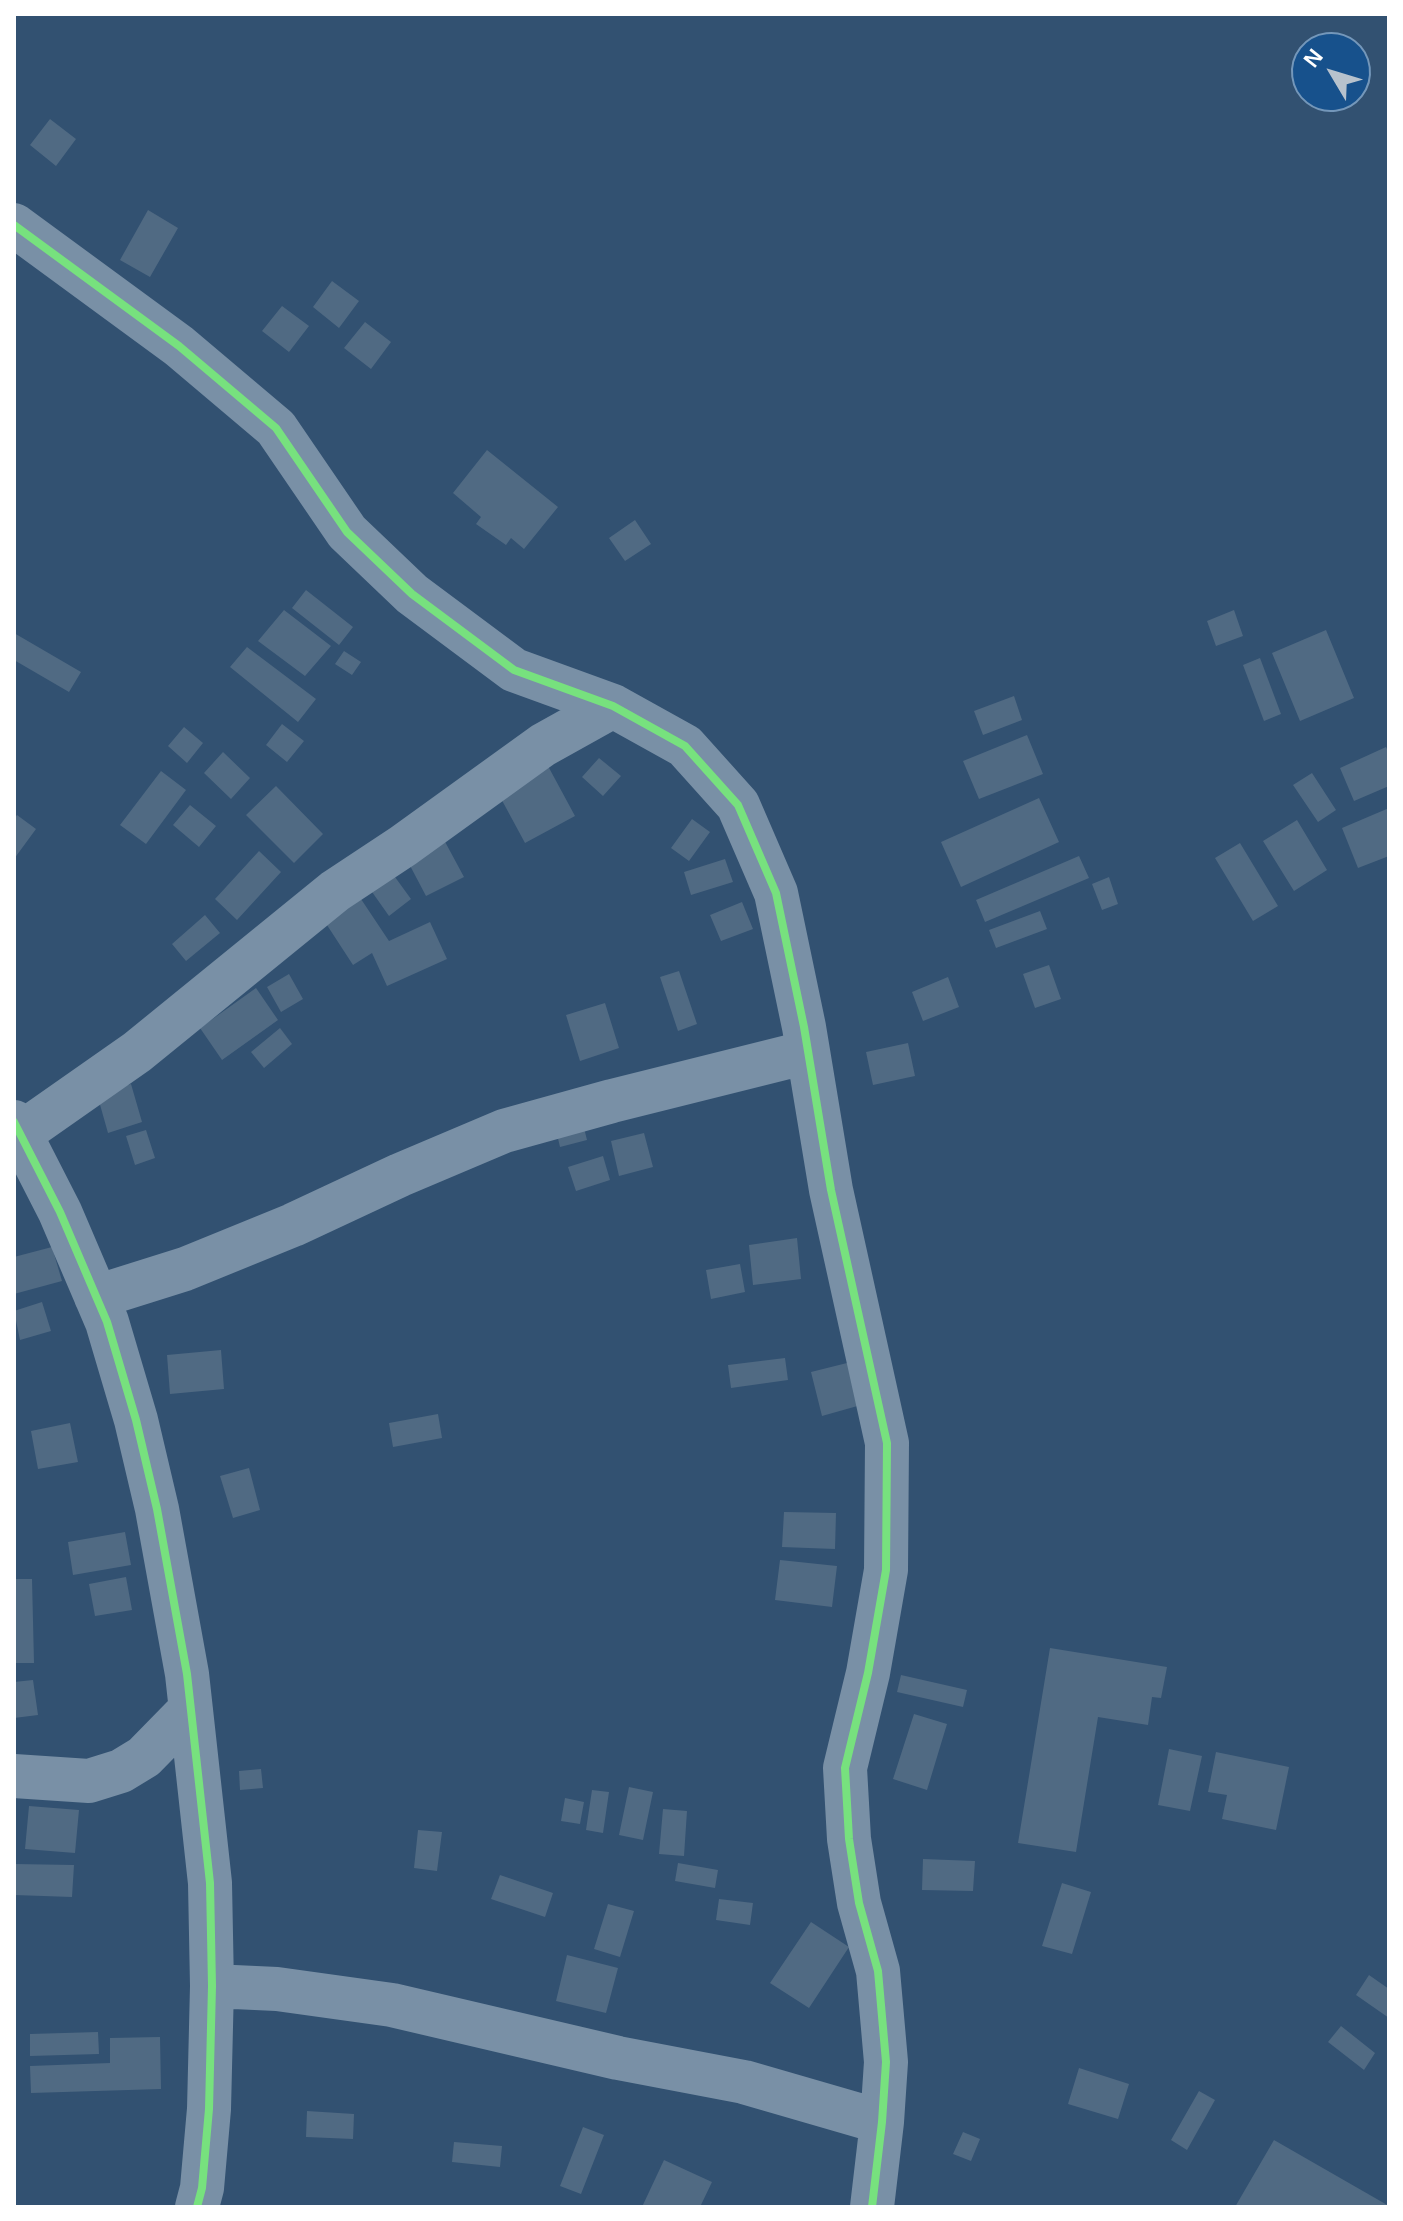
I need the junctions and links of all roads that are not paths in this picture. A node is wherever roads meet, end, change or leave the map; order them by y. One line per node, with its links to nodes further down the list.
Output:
1 (14, 225): 2 (street)
2 (613, 706): 3 (street); 4 (street)
3 (808, 1052): 5 (street); 9 (street)
4 (17, 1128): 5 (street)
5 (96, 1297): 6 (street)
6 (191, 1709): 7 (street); 8 (street)
7 (14, 1776)
8 (212, 1986): 9 (street); 10 (street)
9 (882, 2122): 11 (street)
10 (197, 2207)
11 (872, 2207)

